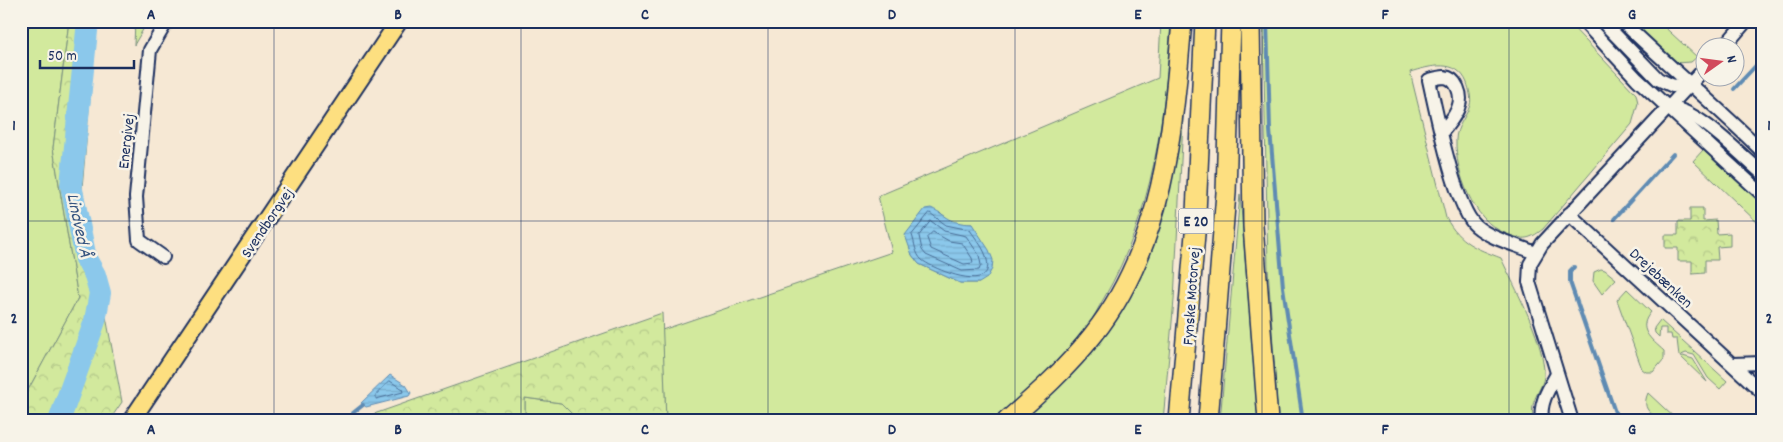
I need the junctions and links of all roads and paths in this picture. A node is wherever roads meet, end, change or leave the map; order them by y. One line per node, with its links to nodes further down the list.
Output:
1 (167, 21): 21 (street, Energivej)
2 (399, 21): 26 (main road, Svendborgvej)
3 (1182, 21): 27 (highway)
4 (1205, 21): 28 (highway, Fynske Motorvej / E 20)
5 (1231, 21): 29 (highway, Fynske Motorvej / E 20)
6 (1250, 21): 30 (highway)
7 (1583, 21): 14 (street)
8 (1602, 21): 13 (street)
9 (1622, 21): 13 (street)
10 (1746, 21): 11 (street)
11 (1732, 38)
12 (1696, 77): 13 (street)
13 (1689, 84): 14 (street); 16 (street)
14 (1668, 108): 17 (street); 18 (street); 19 (street)
15 (1442, 132): 20 (street)
16 (1762, 151)
17 (1762, 173)
18 (1762, 194)
19 (1569, 214): 20 (street); 23 (street, Drejebænken)
20 (1536, 253): 24 (street)
21 (163, 257)
22 (1762, 363): 23 (street)
23 (1733, 364): 25 (street, Drejebænken)
24 (1557, 374): 31 (street); 32 (street)
25 (1762, 392)
26 (131, 421)
27 (1007, 421)
28 (1180, 421)
29 (1208, 421)
30 (1268, 421)
31 (1542, 421)
32 (1572, 421)

